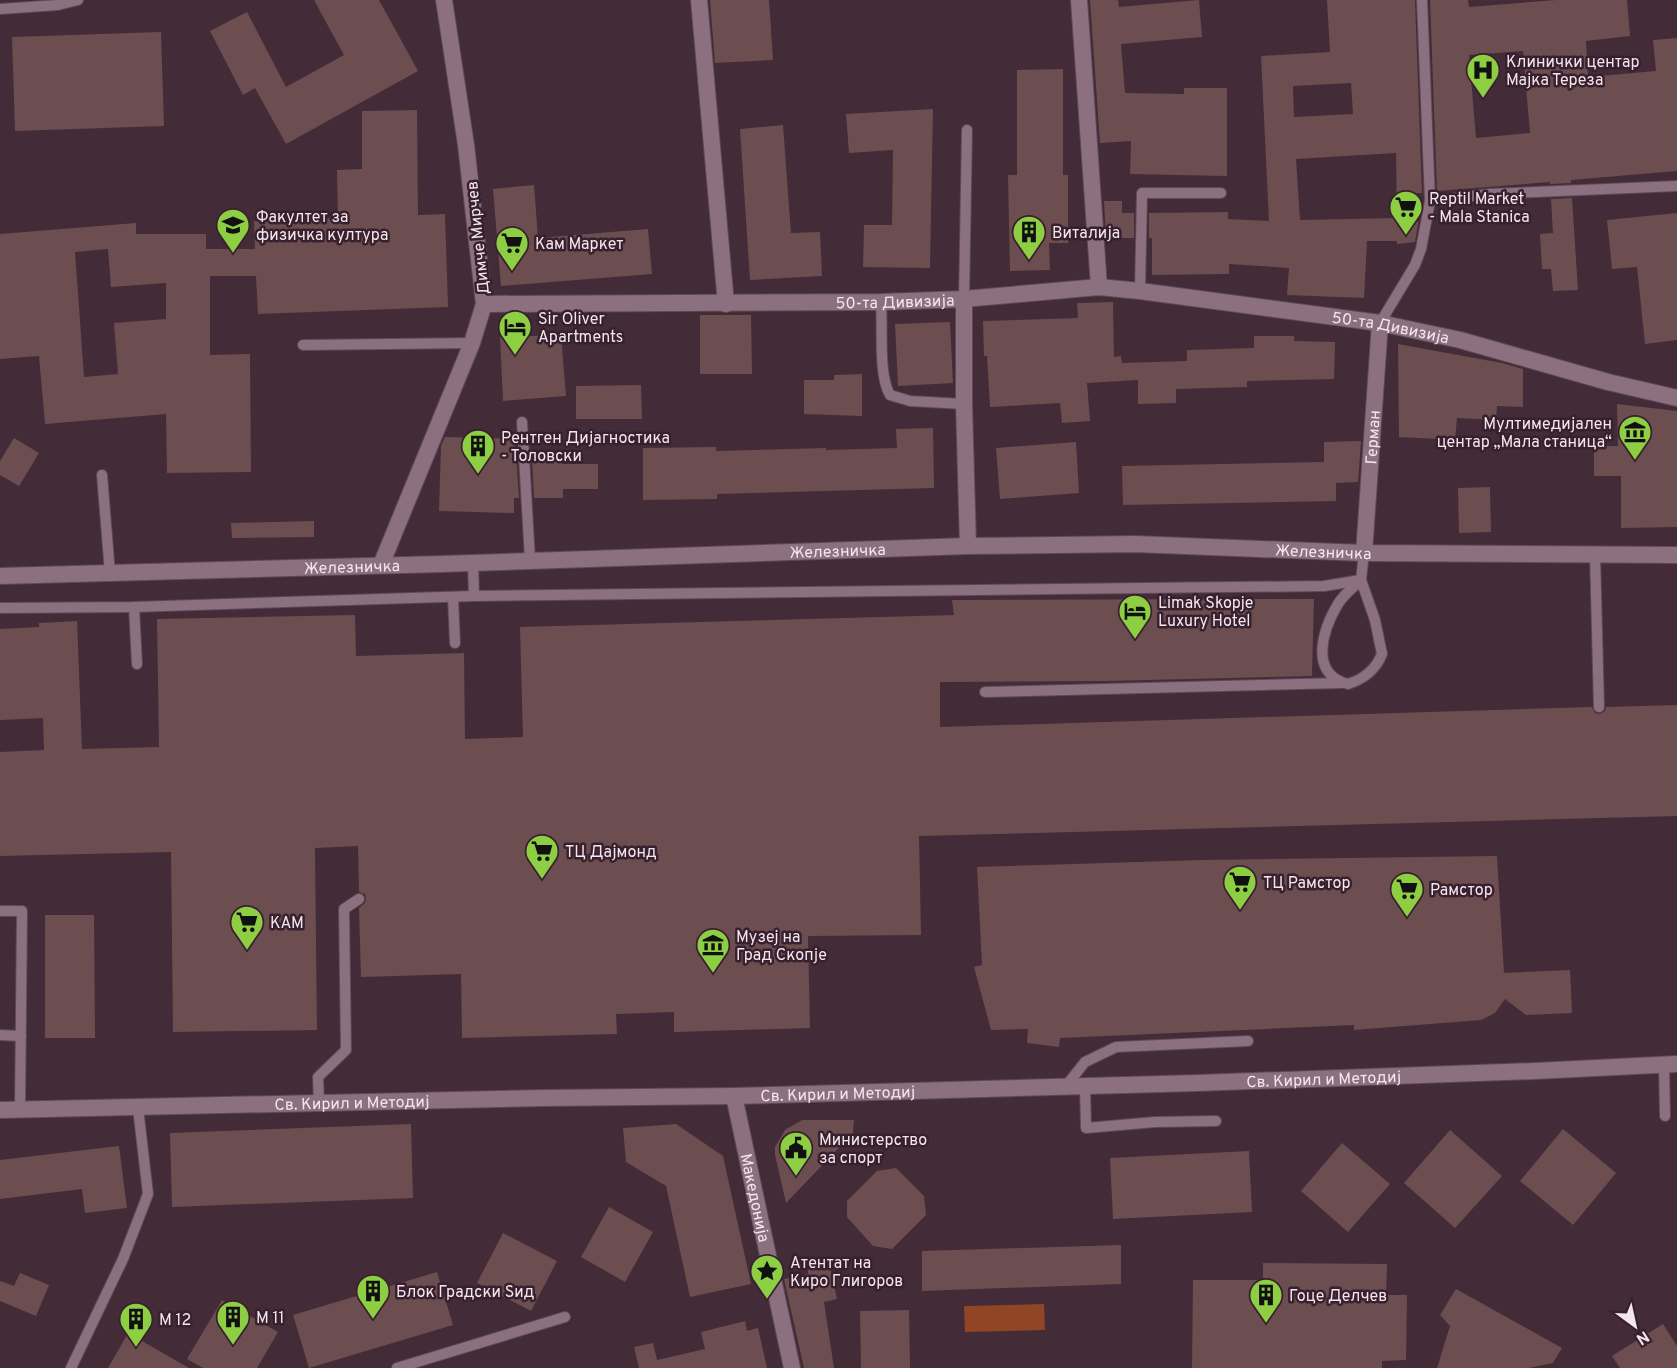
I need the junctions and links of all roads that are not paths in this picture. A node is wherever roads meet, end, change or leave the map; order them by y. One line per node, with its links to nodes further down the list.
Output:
1 (78, 0): 6 (lane)
2 (444, 0): 15 (street, Димче Мирчев)
3 (699, 0): 16 (street)
4 (1079, 0): 11 (street)
5 (1422, 0): 10 (lane)
6 (0, 9)
7 (967, 130): 13 (lane)
8 (1677, 186): 10 (lane)
9 (1221, 193): 12 (lane)
10 (1430, 201): 17 (lane)
11 (1099, 287): 12 (street, 50-та Дивизија); 13 (street, 50-та Дивизија)
12 (1140, 291): 17 (street, 50-та Дивизија)
13 (964, 299): 14 (street, 50-та Дивизија); 21 (street)
14 (881, 302): 16 (street, 50-та Дивизија); 21 (lane)
15 (484, 304): 16 (street, 50-та Дивизија); 18 (street, Димче Мирчев)
16 (726, 304)
17 (1380, 323): 20 (street, 50-та Дивизија); 25 (street, Герман)
18 (472, 343): 19 (lane); 30 (street, Димче Мирчев)
19 (303, 345)
20 (1677, 398)
21 (964, 404): 24 (street)
22 (522, 422): 28 (lane)
23 (102, 475): 31 (lane)
24 (968, 546): 25 (street, Железничка); 28 (street, Железничка)
25 (1364, 553): 26 (street, Железничка); 33 (lane)
26 (1594, 554): 27 (street, Железничка); 42 (lane)
27 (1677, 555)
28 (530, 560): 29 (street, Железничка)
29 (473, 562): 30 (street, Железничка); 34 (lane)
30 (381, 565): 31 (street, Железничка)
31 (110, 573): 32 (street, Железничка)
32 (0, 576)
33 (1361, 580): 34 (lane); 40 (lane); 40 (lane)
34 (474, 596): 35 (lane)
35 (453, 597): 36 (lane); 38 (lane)
36 (134, 607): 37 (lane); 39 (lane)
37 (0, 608)
38 (454, 644)
39 (137, 664)
40 (1344, 683): 41 (lane)
41 (985, 692)
42 (1599, 707)
43 (359, 899): 52 (lane)
44 (0, 911): 46 (lane)
45 (0, 1035): 46 (lane)
46 (21, 1036): 55 (lane)
47 (1248, 1041): 49 (lane)
48 (1670, 1064): 50 (street, Св. Кирил и Методиј); 56 (lane)
49 (1066, 1086): 50 (street, Св. Кирил и Методиј); 51 (street, Св. Кирил и Методиј)
50 (1085, 1086): 57 (lane)
51 (734, 1096): 52 (street, Св. Кирил и Методиј); 61 (street, Македонија)
52 (319, 1103): 53 (street, Св. Кирил и Методиј)
53 (138, 1108): 55 (street, Св. Кирил и Методиј); 59 (lane)
54 (0, 1110): 55 (street, Св. Кирил и Методиј)
55 (20, 1110)
56 (1665, 1116)
57 (1216, 1121)
58 (565, 1317): 60 (lane)
59 (71, 1368)
60 (397, 1368)
61 (792, 1368)

